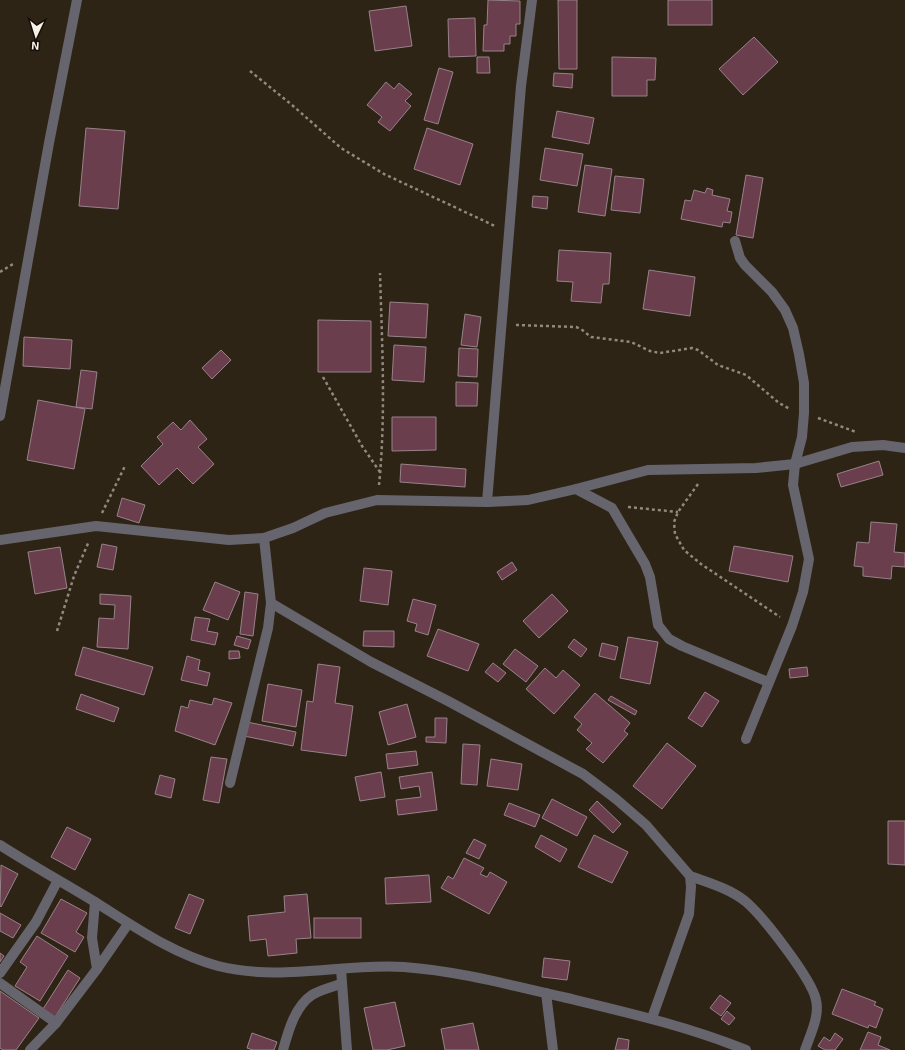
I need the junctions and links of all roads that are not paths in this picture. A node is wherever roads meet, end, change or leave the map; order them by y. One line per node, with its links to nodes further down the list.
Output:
1 (77, 0): 4 (street)
2 (532, 0): 8 (street)
3 (735, 241): 6 (street)
4 (0, 416)
5 (905, 448): 6 (street)
6 (795, 464): 7 (street); 12 (street)
7 (576, 490): 8 (street); 12 (street)
8 (487, 502): 9 (street)
9 (264, 538): 10 (street); 11 (street)
10 (0, 540)
11 (271, 603): 14 (street); 16 (street)
12 (768, 682): 13 (street)
13 (746, 739)
14 (230, 783)
15 (0, 845): 17 (street)
16 (690, 876): 26 (street); 33 (street)
17 (58, 882): 18 (street); 22 (street)
18 (95, 902): 19 (street); 20 (street)
19 (128, 924): 20 (street); 21 (street)
20 (98, 969): 27 (street)
21 (341, 969): 24 (street); 25 (street)
22 (0, 973)
23 (0, 983): 27 (street)
24 (341, 984): 29 (street); 30 (street)
25 (546, 993): 26 (street); 31 (street)
26 (652, 1018): 32 (street)
27 (56, 1023): 28 (street)
28 (30, 1050)
29 (283, 1050)
30 (346, 1050)
31 (553, 1050)
32 (746, 1050)
33 (805, 1050)

